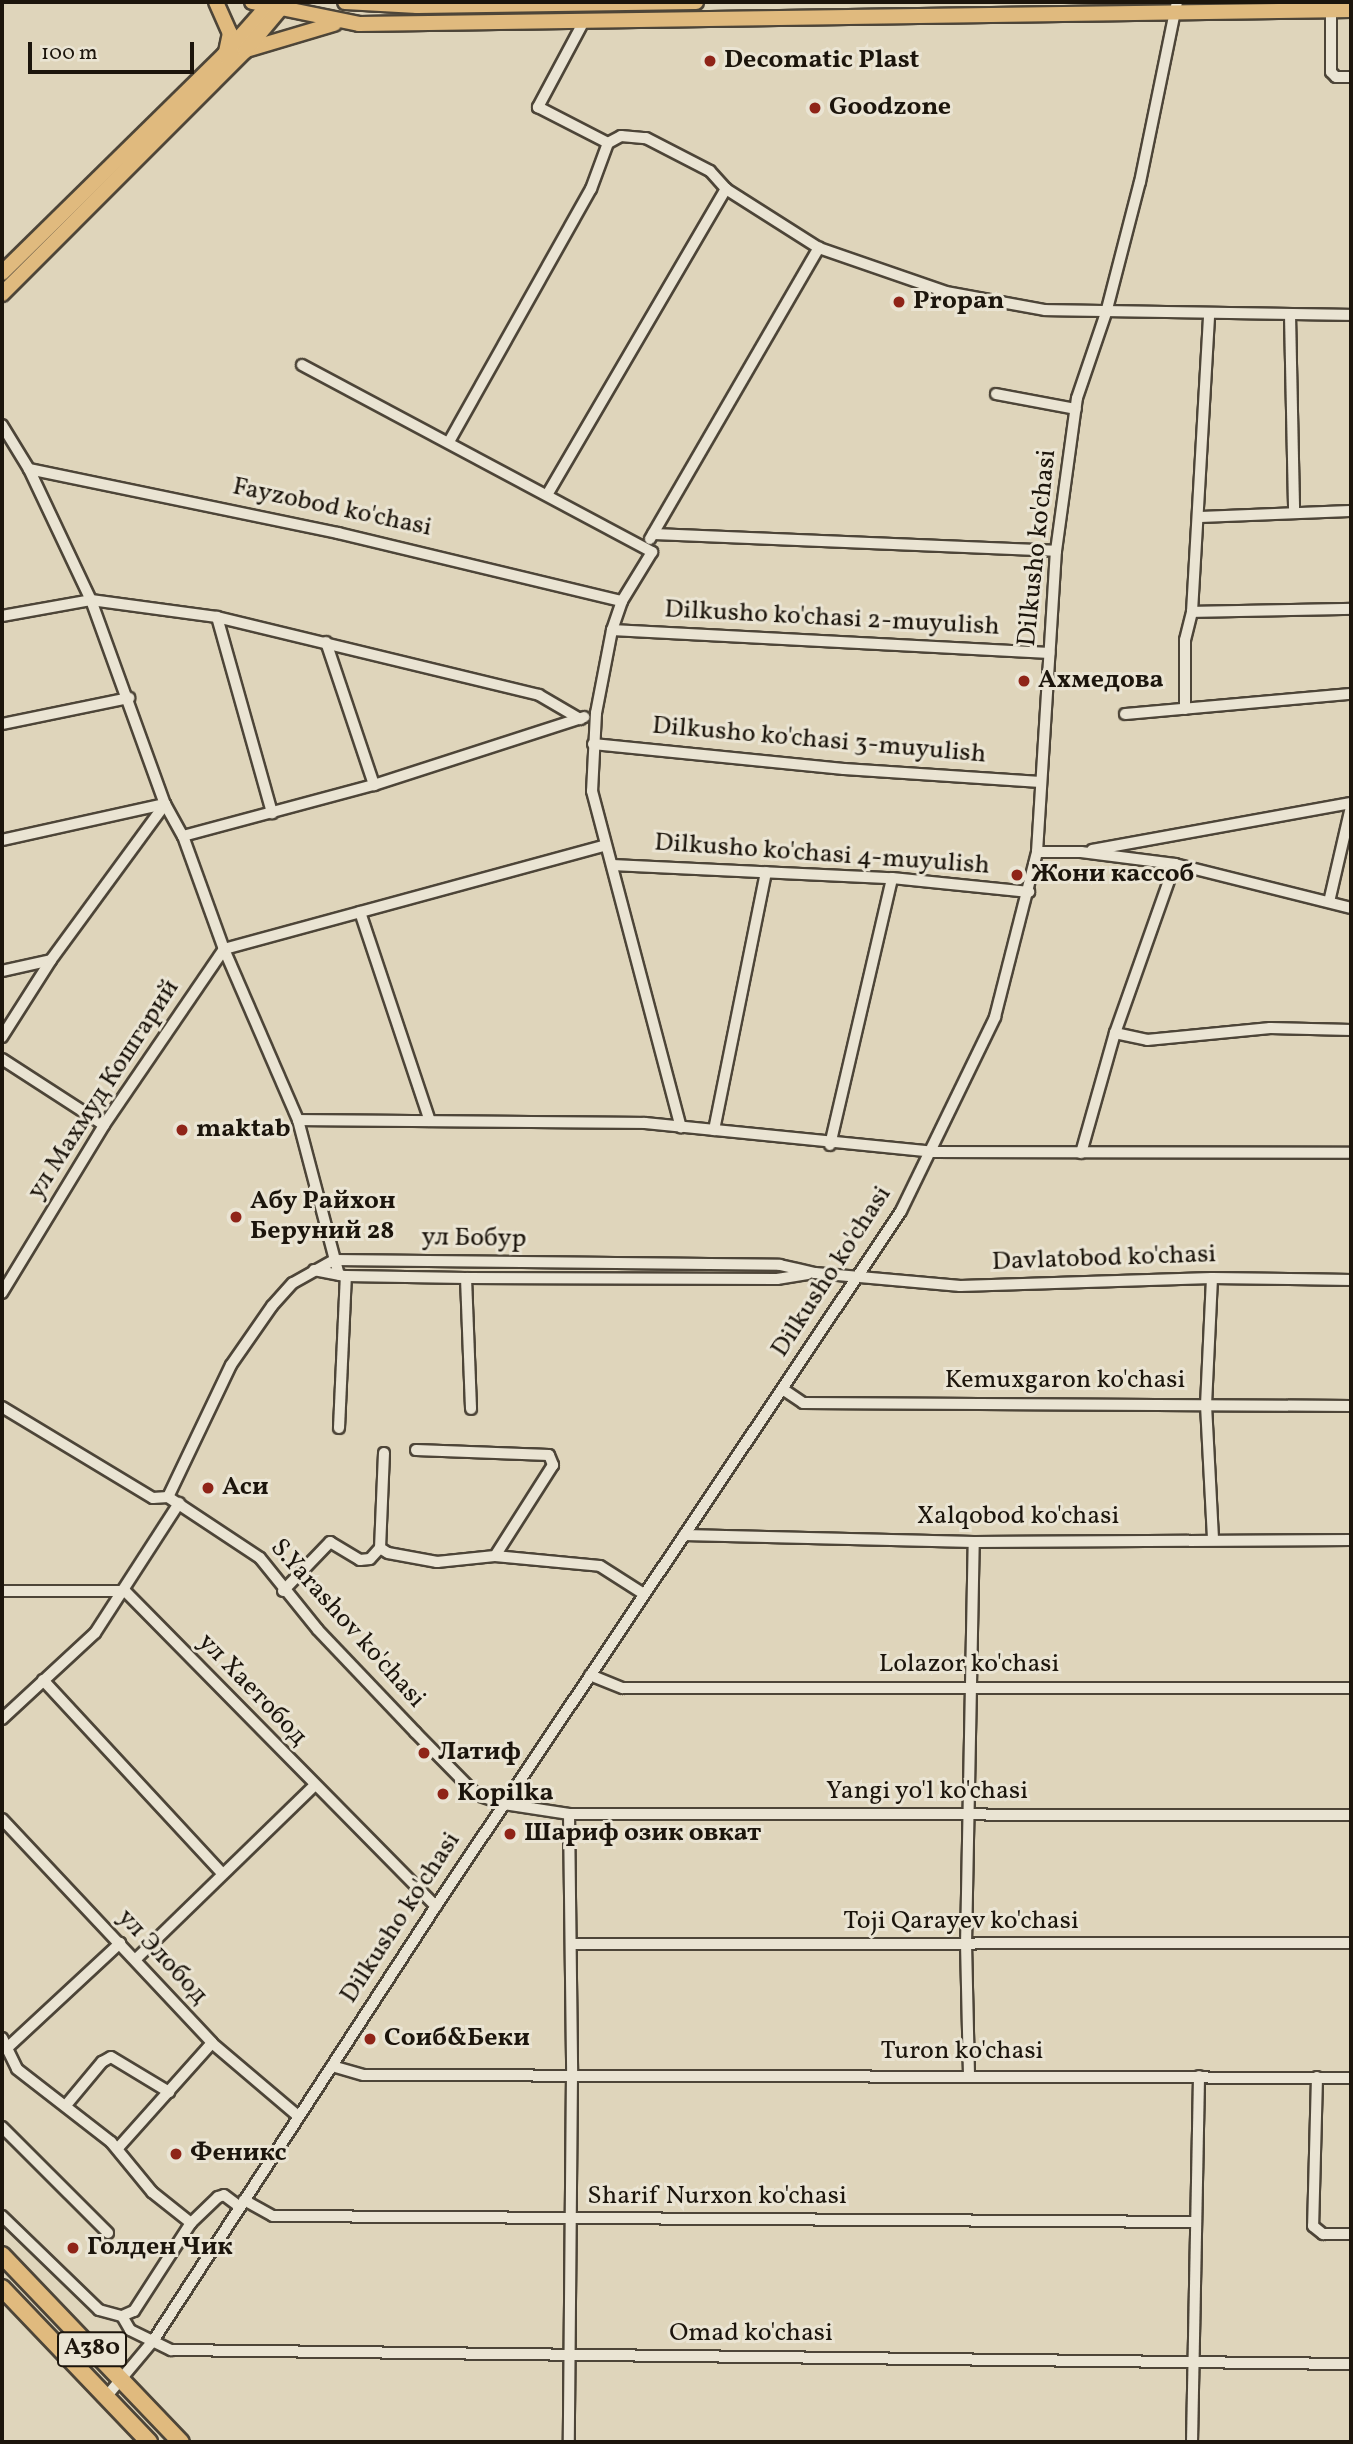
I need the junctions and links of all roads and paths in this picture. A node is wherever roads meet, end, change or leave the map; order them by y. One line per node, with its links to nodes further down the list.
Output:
1 (216, 2): 12 (main road)
2 (252, 2): 5 (main road)
3 (345, 2): 4 (main road)
4 (696, 2)
5 (276, 6): 10 (main road); 11 (main road); 12 (main road)
6 (1175, 7): 7 (main road); 9 (main road); 19 (street, Dilkusho ko'chasi)
7 (1331, 10): 8 (main road); 13 (street)
8 (1351, 10)
9 (584, 22): 10 (main road); 14 (street)
10 (341, 23): 11 (main road)
11 (244, 51): 18 (main road)
12 (224, 55): 17 (main road)
13 (1351, 77)
14 (608, 143): 15 (street); 27 (street)
15 (726, 189): 16 (street); 29 (street)
16 (819, 248): 19 (street); 33 (street)
17 (2, 273)
18 (2, 294)
19 (1106, 313): 20 (street); 25 (street, Dilkusho ko'chasi)
20 (1209, 315): 21 (street); 32 (street)
21 (1290, 315): 22 (street); 31 (street)
22 (1351, 315)
23 (302, 365): 27 (street)
24 (996, 394): 25 (street)
25 (1076, 409): 35 (street, Dilkusho ko'chasi)
26 (2, 425): 28 (street)
27 (450, 440): 29 (street)
28 (29, 469): 36 (street); 37 (street, Fayzobod ko'chasi)
29 (547, 495): 34 (street)
30 (1351, 511): 31 (street)
31 (1294, 512): 32 (street)
32 (1199, 517): 39 (street)
33 (653, 534): 34 (street); 35 (street)
34 (645, 547): 37 (street)
35 (1056, 551): 44 (street, Dilkusho ko'chasi)
36 (91, 600): 40 (street); 41 (street); 46 (street)
37 (622, 601): 42 (street)
38 (1351, 609): 39 (street)
39 (1192, 612): 47 (street)
40 (2, 616)
41 (217, 617): 43 (street); 57 (street)
42 (612, 630): 44 (street, Dilkusho ko'chasi 2-muyulish); 48 (street)
43 (326, 642): 50 (street); 54 (street)
44 (1049, 653): 53 (street, Dilkusho ko'chasi)
45 (1351, 694): 47 (street)
46 (129, 698): 51 (street); 55 (street)
47 (1185, 709): 49 (street)
48 (596, 713): 50 (street); 52 (street)
49 (1125, 714)
50 (580, 719): 54 (street)
51 (2, 724)
52 (593, 744): 53 (street, Dilkusho ko'chasi 3-muyulish); 60 (street)
53 (1041, 782): 61 (street, Dilkusho ko'chasi)
54 (374, 785): 57 (street)
55 (165, 804): 58 (street); 59 (street); 72 (street)
56 (1351, 805): 62 (street); 68 (street)
57 (272, 813): 58 (street)
58 (183, 836): 71 (street)
59 (2, 840)
60 (604, 846): 64 (street); 70 (street)
61 (1037, 852): 62 (street); 67 (street, Dilkusho ko'chasi)
62 (1081, 852): 63 (street)
63 (1175, 864): 68 (street); 75 (street)
64 (612, 865): 65 (street, Dilkusho ko'chasi 4-muyulish); 81 (street)
65 (766, 872): 66 (street, Dilkusho ko'chasi 4-muyulish); 82 (street)
66 (892, 878): 67 (street, Dilkusho ko'chasi 4-muyulish); 83 (street)
67 (1029, 892): 84 (street, Dilkusho ko'chasi)
68 (1329, 902): 69 (street)
69 (1351, 908)
70 (360, 912): 71 (street); 79 (street)
71 (224, 949): 78 (street); 80 (street, ул Махмуд Кошгарий)
72 (51, 960): 73 (street); 76 (street)
73 (2, 971)
74 (1351, 1030): 75 (street)
75 (1115, 1033): 85 (street)
76 (2, 1037)
77 (2, 1059): 80 (street)
78 (298, 1120): 79 (street); 87 (street)
79 (430, 1121): 81 (street)
80 (104, 1125): 95 (street, ул Махмуд Кошгарий)
81 (681, 1127): 82 (street)
82 (714, 1130): 83 (street)
83 (830, 1145): 84 (street)
84 (933, 1153): 85 (street); 90 (street, Dilkusho ko'chasi)
85 (1081, 1153): 86 (street)
86 (1351, 1153)
87 (334, 1260): 88 (street); 89 (street, ул Бобур); 91 (street)
88 (314, 1270): 91 (street); 104 (street)
89 (814, 1273): 90 (street, ул Бобур); 92 (street)
90 (858, 1273): 93 (street, Davlatobod ko'chasi); 96 (street, Dilkusho ko'chasi)
91 (342, 1276): 92 (street); 101 (street)
92 (466, 1278): 100 (street)
93 (1212, 1278): 94 (street, Davlatobod ko'chasi); 97 (street)
94 (1351, 1280)
95 (2, 1293)
96 (784, 1390): 97 (street, Kemuxgaron ko'chasi); 106 (street, Dilkusho ko'chasi)
97 (1206, 1405): 98 (street, Kemuxgaron ko'chasi); 107 (street)
98 (1351, 1406)
99 (2, 1407): 104 (street, S.Yarashov ko'chasi)
100 (471, 1409)
101 (339, 1428)
102 (416, 1450): 111 (street)
103 (384, 1453): 110 (street)
104 (168, 1497): 105 (street, S.Yarashov ko'chasi)
105 (178, 1503): 113 (street); 114 (street, S.Yarashov ko'chasi)
106 (684, 1535): 109 (street, Xalqobod ko'chasi); 115 (street, Dilkusho ko'chasi)
107 (1213, 1538): 108 (street, Xalqobod ko'chasi); 109 (street, Xalqobod ko'chasi)
108 (1351, 1540)
109 (974, 1542): 118 (street)
110 (380, 1548): 111 (street); 114 (street)
111 (495, 1556): 115 (street)
112 (2, 1591): 113 (street)
113 (125, 1591): 117 (street); 121 (street, ул Хаетобод)
114 (283, 1591): 122 (street, S.Yarashov ko'chasi)
115 (644, 1594): 116 (street, Dilkusho ko'chasi)
116 (590, 1675): 118 (street, Lolazor ko'chasi); 122 (street, Dilkusho ko'chasi)
117 (43, 1679): 120 (street); 127 (street)
118 (972, 1688): 119 (street, Lolazor ko'chasi); 124 (street)
119 (1351, 1688)
120 (2, 1719)
121 (314, 1786): 127 (street); 128 (street, ул Хаетобод)
122 (504, 1804): 123 (street, Yangi yo'l ko'chasi); 128 (street, Dilkusho ko'chasi)
123 (569, 1814): 124 (street, Yangi yo'l ko'chasi); 131 (street)
124 (970, 1815): 125 (street, Yangi yo'l ko'chasi); 132 (street)
125 (1351, 1815)
126 (2, 1819): 129 (street, ул Элобод)
127 (222, 1873): 133 (street)
128 (436, 1906): 136 (street, Dilkusho ko'chasi)
129 (120, 1943): 133 (street, ул Элобод); 134 (street)
130 (1351, 1943): 132 (street, Toji Qarayev ko'chasi)
131 (571, 1944): 132 (street, Toji Qarayev ko'chasi); 137 (street)
132 (966, 1945): 138 (street)
133 (136, 1959): 135 (street, ул Элобод)
134 (4, 2043): 143 (street)
135 (212, 2043): 142 (street); 144 (street, ул Элобод)
136 (332, 2066): 137 (street, Turon ko'chasi); 144 (street, Dilkusho ko'chasi)
137 (572, 2073): 138 (street, Turon ko'chasi); 149 (street)
138 (969, 2075): 139 (street, Turon ko'chasi)
139 (1199, 2076): 140 (street, Turon ko'chasi); 150 (street)
140 (1317, 2077): 141 (street, Turon ko'chasi); 153 (street)
141 (1351, 2078)
142 (169, 2092): 143 (street); 146 (street)
143 (67, 2104): 146 (street)
144 (298, 2116): 147 (street, Dilkusho ko'chasi)
145 (2, 2127): 152 (street)
146 (118, 2148): 151 (street)
147 (242, 2203): 149 (street, Sharif Nurxon ko'chasi); 151 (street, Sharif Nurxon ko'chasi); 157 (street, Dilkusho ko'chasi)
148 (2, 2216): 156 (street, Omad ko'chasi)
149 (570, 2220): 150 (street, Sharif Nurxon ko'chasi); 158 (street)
150 (1195, 2222): 159 (street)
151 (191, 2223): 156 (street)
152 (108, 2233)
153 (1351, 2234)
154 (2, 2255): 161 (highway, A380)
155 (2, 2288): 162 (highway, A380)
156 (122, 2316): 157 (street, Omad ko'chasi)
157 (153, 2341): 158 (street, Omad ko'chasi); 161 (street, Dilkusho ko'chasi)
158 (568, 2356): 159 (street, Omad ko'chasi); 165 (street)
159 (1194, 2359): 160 (street, Omad ko'chasi); 166 (street)
160 (1351, 2364)
161 (123, 2381): 162 (street, Dilkusho ko'chasi); 164 (highway, A380)
162 (106, 2397): 163 (highway, A380)
163 (149, 2442)
164 (181, 2442)
165 (569, 2442)
166 (1192, 2442)

